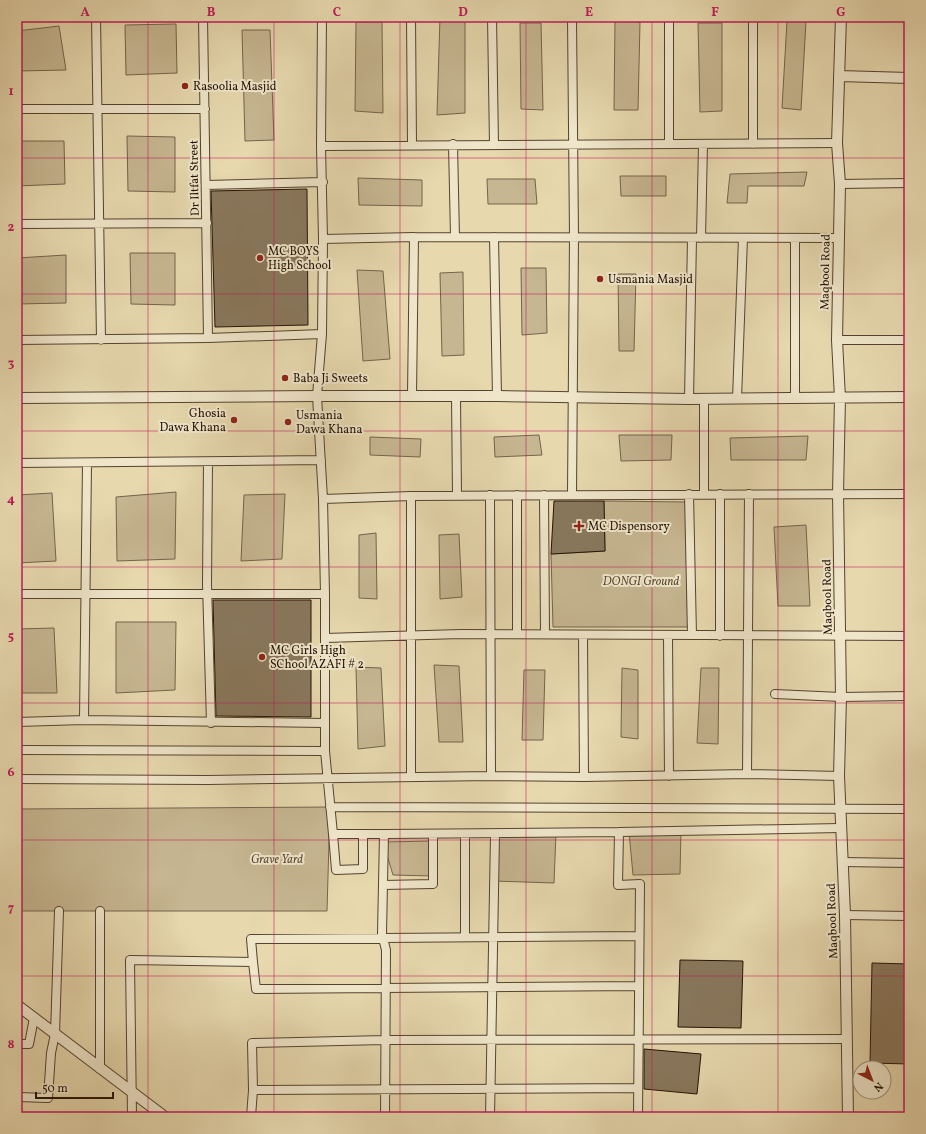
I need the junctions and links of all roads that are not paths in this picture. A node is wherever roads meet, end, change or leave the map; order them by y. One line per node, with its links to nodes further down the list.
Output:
1 (96, 17): 13 (street)
2 (204, 17): 14 (street, Dr Iltfat Street)
3 (322, 17): 23 (street)
4 (411, 17): 22 (street)
5 (492, 17): 16 (street)
6 (572, 17): 17 (street)
7 (668, 17): 18 (street)
8 (753, 17): 20 (street)
9 (841, 17): 10 (street, Maqbool Road)
10 (839, 76): 11 (street); 21 (street, Maqbool Road)
11 (909, 78)
12 (17, 109): 13 (street)
13 (98, 109): 14 (street); 28 (street)
14 (205, 109): 27 (street, Dr Iltfat Street)
15 (452, 144): 16 (street); 22 (street); 32 (street)
16 (494, 144): 17 (street)
17 (574, 144): 18 (street); 34 (street)
18 (669, 144): 19 (street)
19 (703, 144): 20 (street); 36 (street)
20 (753, 144): 21 (street)
21 (837, 144): 26 (street, Maqbool Road)
22 (412, 145): 23 (street)
23 (321, 146): 24 (street)
24 (322, 182): 27 (street); 40 (street)
25 (909, 182): 26 (street)
26 (840, 184): 39 (street, Maqbool Road)
27 (206, 185): 29 (street, Dr Iltfat Street)
28 (99, 223): 29 (street); 30 (street); 44 (street)
29 (207, 223): 42 (street, Dr Iltfat Street)
30 (17, 224)
31 (414, 237): 32 (street); 40 (street); 48 (street)
32 (455, 237): 33 (street)
33 (494, 237): 34 (street); 49 (street)
34 (574, 237): 35 (street); 51 (street)
35 (692, 238): 36 (street); 56 (street)
36 (701, 238): 37 (street)
37 (743, 238): 38 (street); 58 (street)
38 (795, 238): 39 (street); 54 (street)
39 (839, 238): 45 (street, Maqbool Road)
40 (324, 239): 41 (street)
41 (322, 334): 42 (street); 47 (street)
42 (208, 338): 44 (street)
43 (17, 340): 44 (street)
44 (101, 340)
45 (837, 340): 46 (street); 55 (street, Maqbool Road)
46 (909, 340)
47 (317, 396): 48 (street); 53 (street); 59 (street)
48 (412, 396): 50 (street)
49 (497, 396): 50 (street); 51 (street)
50 (456, 397): 69 (street)
51 (572, 397): 56 (street); 73 (street)
52 (909, 397): 55 (street)
53 (17, 398)
54 (795, 398): 55 (street); 58 (street)
55 (840, 398): 63 (street, Maqbool Road)
56 (689, 399): 57 (street)
57 (704, 399): 58 (street); 65 (street)
58 (737, 399)
59 (321, 460): 61 (street); 75 (street)
60 (87, 462): 61 (street); 62 (street); 77 (street)
61 (208, 462): 78 (street)
62 (17, 463)
63 (838, 493): 67 (street); 68 (street); 86 (street, Maqbool Road)
64 (689, 494): 65 (street); 73 (street); 84 (street)
65 (704, 494): 66 (street)
66 (720, 494): 67 (street); 89 (street)
67 (749, 494): 85 (street)
68 (909, 494)
69 (457, 495): 70 (street); 74 (street)
70 (490, 495): 71 (street); 80 (street)
71 (517, 495): 72 (street); 81 (street)
72 (544, 495): 73 (street); 82 (street)
73 (572, 495)
74 (411, 496): 75 (street); 87 (street)
75 (323, 499): 79 (street)
76 (17, 594): 77 (street)
77 (85, 594): 78 (street); 95 (street)
78 (207, 594): 79 (street); 97 (street)
79 (325, 594): 91 (street)
80 (491, 634): 81 (street); 87 (street); 102 (street)
81 (517, 634): 82 (street)
82 (545, 634): 83 (street)
83 (583, 635): 88 (street); 106 (street)
84 (692, 635): 88 (street); 89 (street)
85 (749, 635): 86 (street); 89 (street); 101 (street)
86 (840, 635): 90 (street); 94 (street, Maqbool Road)
87 (411, 636): 91 (street); 105 (street)
88 (668, 636): 103 (street)
89 (720, 636)
90 (909, 636)
91 (325, 638): 98 (street)
92 (775, 694): 94 (street)
93 (909, 696): 94 (street)
94 (841, 697): 104 (street, Maqbool Road)
95 (84, 720): 96 (street); 97 (street)
96 (17, 722)
97 (211, 723): 98 (street)
98 (325, 723): 100 (street)
99 (17, 750): 100 (street)
100 (325, 751): 108 (street)
101 (747, 774): 103 (street); 104 (street)
102 (491, 776): 105 (street); 106 (street)
103 (669, 776): 106 (street)
104 (839, 776): 109 (street, Maqbool Road)
105 (411, 777): 108 (street)
106 (584, 777)
107 (17, 779): 108 (street)
108 (328, 779): 110 (street)
109 (840, 807): 110 (street); 111 (street); 112 (street, Maqbool Road)
110 (330, 808): 114 (street)
111 (909, 809)
112 (840, 828): 113 (street); 120 (street, Maqbool Road)
113 (619, 832): 119 (street); 127 (street)
114 (333, 834): 115 (street); 115 (street)
115 (363, 834): 116 (street)
116 (384, 834): 117 (street); 122 (street)
117 (433, 834): 118 (street); 122 (street)
118 (466, 834): 119 (street); 128 (street)
119 (495, 834): 129 (street)
120 (842, 862): 121 (street); 125 (street, Maqbool Road)
121 (909, 863)
122 (383, 885): 130 (street)
123 (58, 911): 137 (street)
124 (100, 911): 143 (street)
125 (845, 915): 126 (street); 139 (street, Maqbool Road)
126 (909, 916)
127 (640, 936): 129 (street); 132 (street)
128 (465, 937): 129 (street); 130 (street)
129 (493, 937): 133 (street)
130 (383, 938): 131 (street); 134 (street)
131 (253, 962): 134 (street); 148 (street)
132 (639, 986): 133 (street); 138 (street)
133 (492, 987): 134 (street); 141 (street)
134 (386, 988): 140 (street)
135 (17, 1005): 136 (street)
136 (34, 1018): 137 (street); 142 (street)
137 (55, 1034): 143 (street); 149 (street)
138 (639, 1039): 139 (street); 141 (street); 144 (street)
139 (847, 1039): 156 (street, Maqbool Road)
140 (385, 1040): 141 (street); 146 (street); 147 (street)
141 (491, 1040): 145 (street)
142 (17, 1044)
143 (100, 1069): 148 (street)
144 (638, 1088): 145 (street); 155 (street)
145 (490, 1089): 147 (street); 154 (street)
146 (253, 1090): 147 (street); 152 (street)
147 (385, 1090): 153 (street)
148 (132, 1093): 150 (street); 151 (street)
149 (17, 1097)
150 (132, 1117)
151 (165, 1117)
152 (251, 1117)
153 (385, 1117)
154 (490, 1117)
155 (638, 1117)
156 (848, 1117)

